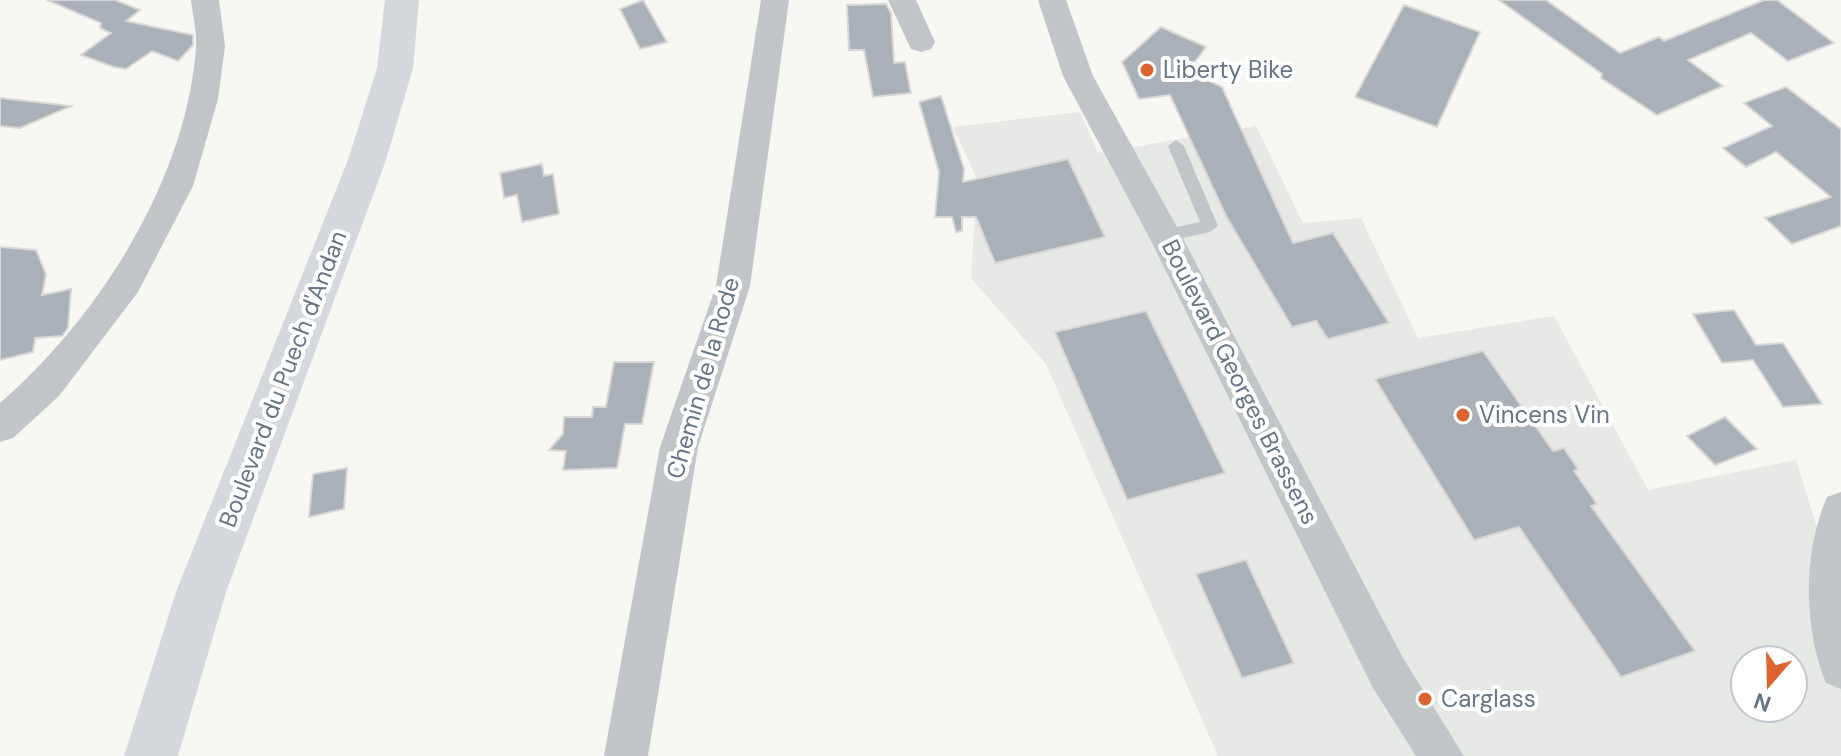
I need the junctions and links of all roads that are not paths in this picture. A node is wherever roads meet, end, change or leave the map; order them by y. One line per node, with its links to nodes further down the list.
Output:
1 (205, 0): 9 (street)
2 (402, 0): 13 (main road, Boulevard du Puech d'Andan)
3 (775, 0): 14 (street, Chemin de la Rode)
4 (902, 0): 6 (street)
5 (1052, 0): 8 (street, Boulevard Georges Brassens)
6 (921, 42)
7 (1176, 146): 8 (lane)
8 (1165, 236): 15 (street, Boulevard Georges Brassens)
9 (0, 426)
10 (1841, 510): 11 (street)
11 (1835, 553): 12 (street)
12 (1841, 668)
13 (151, 756)
14 (626, 756)
15 (1442, 756)

